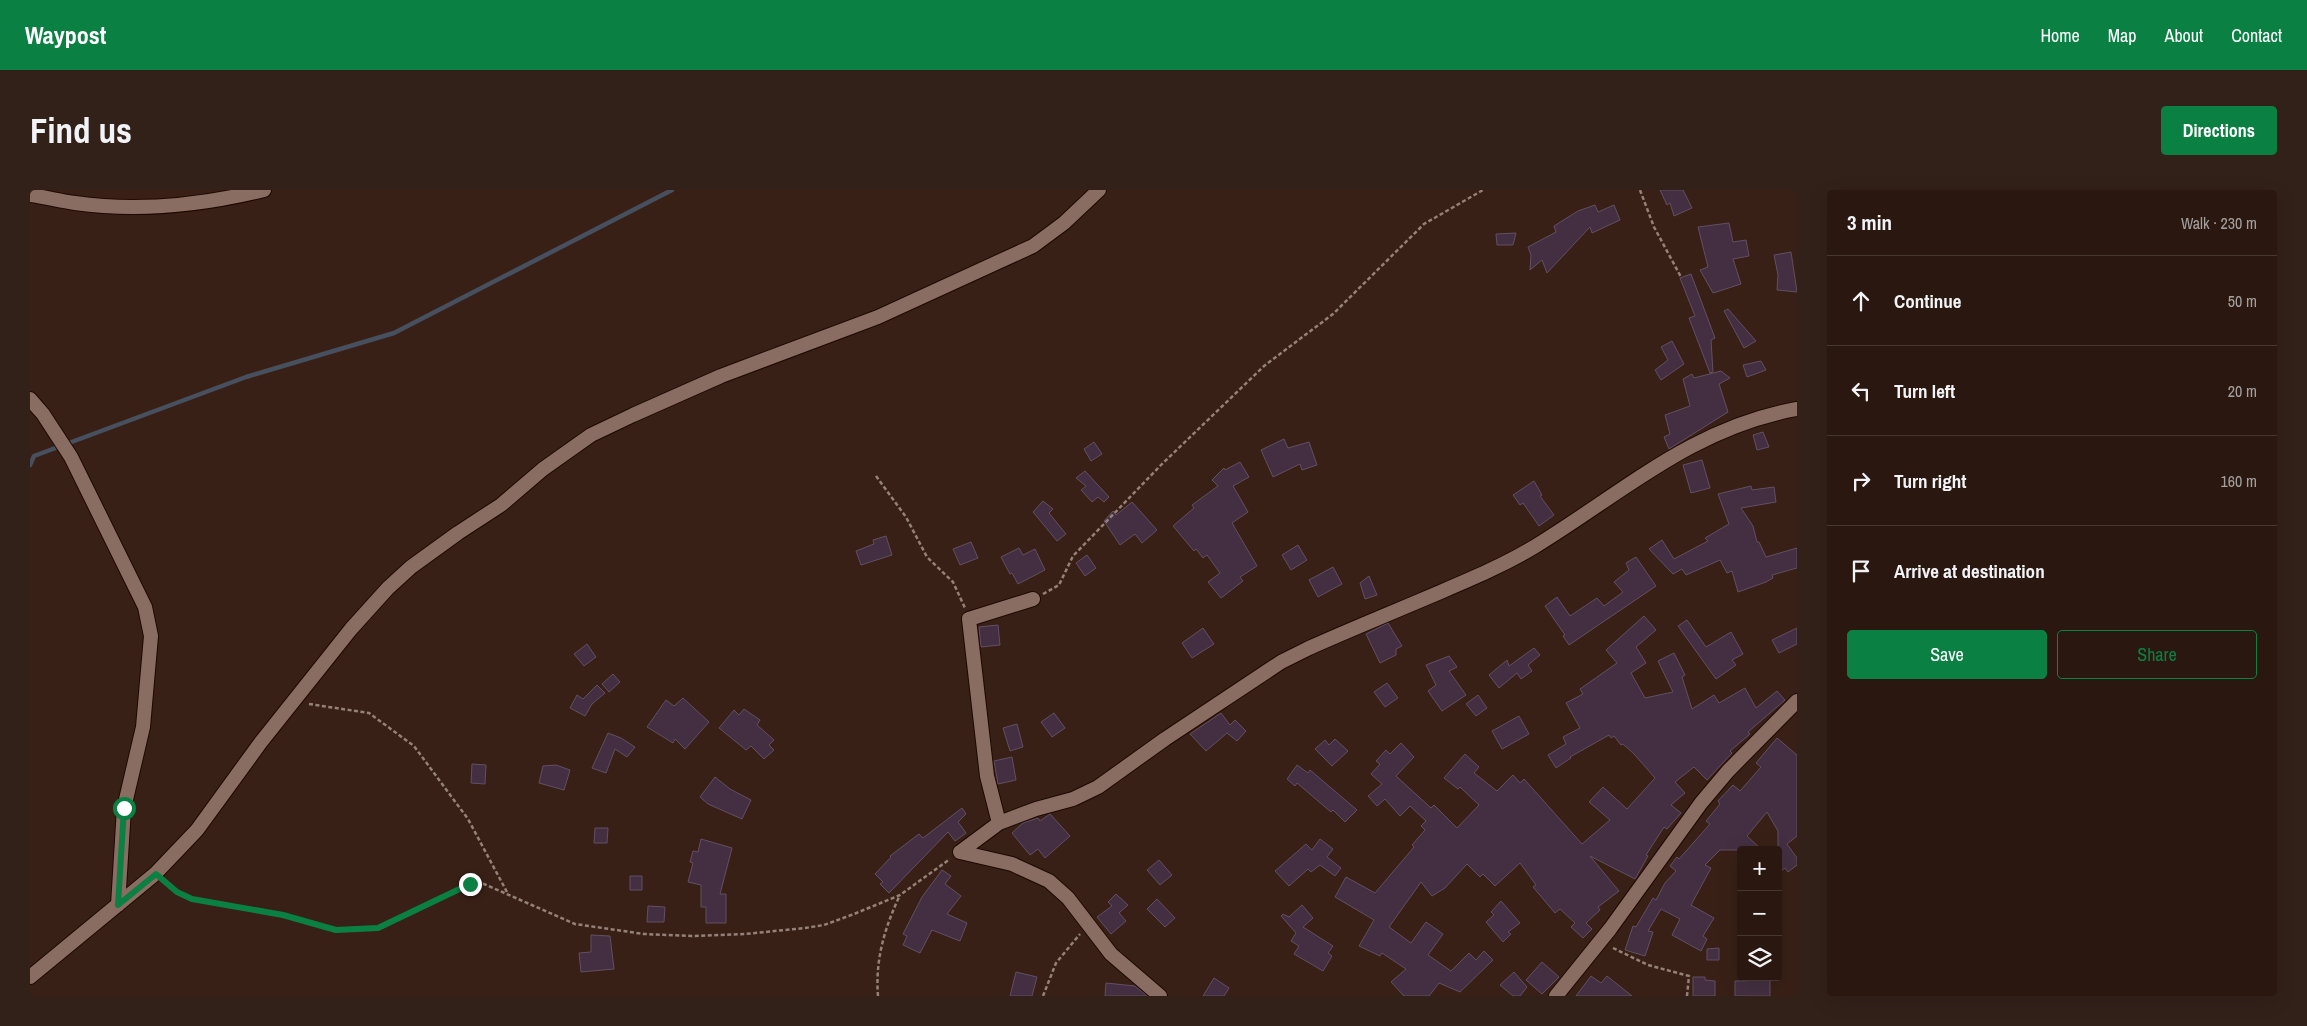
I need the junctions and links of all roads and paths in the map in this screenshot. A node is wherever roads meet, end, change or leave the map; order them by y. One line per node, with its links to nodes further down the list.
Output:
1 (264, 190): 5 (street)
2 (1099, 190): 12 (street)
3 (1483, 190): 10 (path)
4 (1640, 190): 6 (path)
5 (30, 194)
6 (1681, 276)
7 (30, 399): 19 (street)
8 (1797, 409): 14 (street)
9 (876, 476): 11 (path)
10 (1033, 599): 11 (street)
11 (970, 619): 14 (street)
12 (293, 701): 16 (street); 17 (path)
13 (1797, 701): 21 (street)
14 (999, 823): 15 (street)
15 (960, 852): 18 (path); 20 (street)
16 (156, 874): 17 (path); 19 (street)
17 (508, 895): 18 (path)
18 (900, 895): 23 (path)
19 (118, 905): 22 (street)
20 (1087, 925): 24 (path); 25 (street)
21 (1600, 941): 26 (street); 27 (path)
22 (30, 978)
23 (878, 996)
24 (1043, 996)
25 (1160, 996)
26 (1556, 996)
27 (1687, 996)

